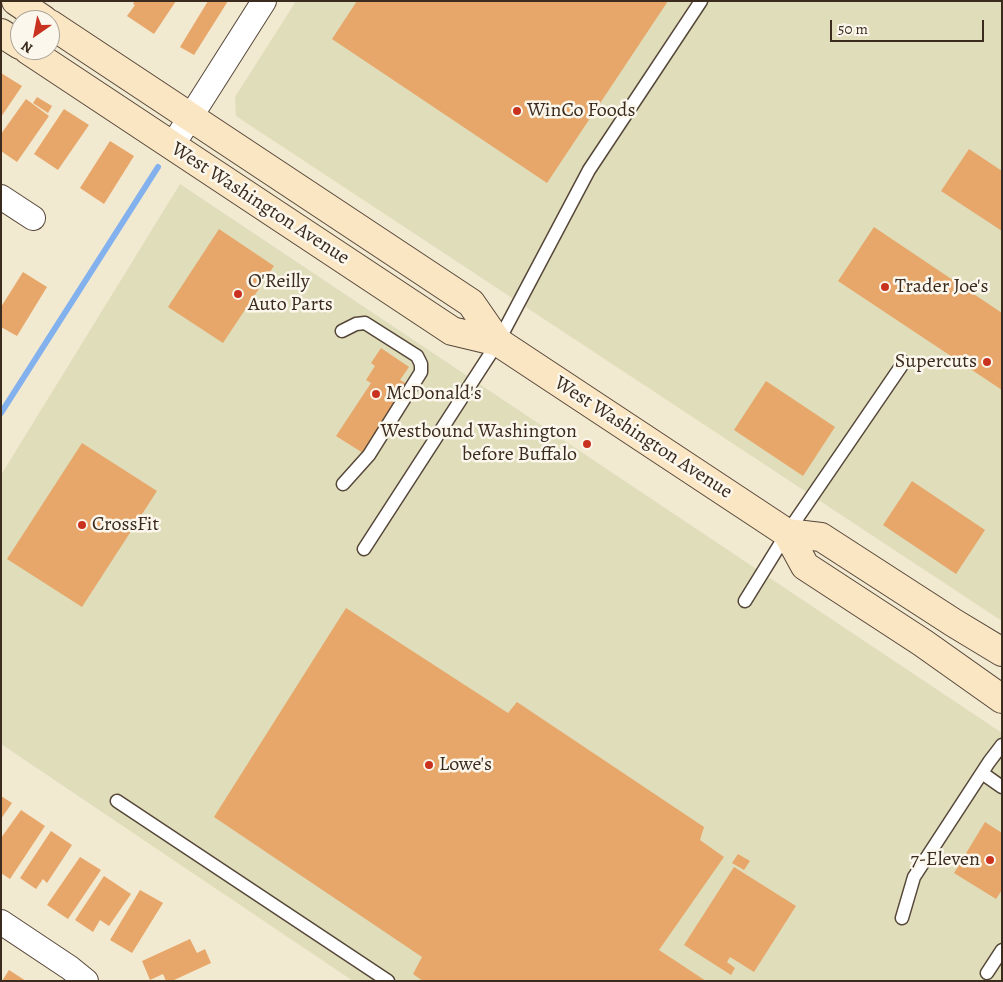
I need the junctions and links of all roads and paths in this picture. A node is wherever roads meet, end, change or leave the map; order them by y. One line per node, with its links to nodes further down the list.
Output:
1 (16, 1): 4 (main road)
2 (264, 1): 7 (street)
3 (700, 1): 12 (lane)
4 (29, 10)
5 (60, 31): 7 (main road, West Washington Avenue)
6 (43, 60): 8 (main road, West Washington Avenue)
7 (190, 118): 8 (street); 12 (main road, West Washington Avenue)
8 (172, 146): 12 (main road, West Washington Avenue)
9 (1, 197): 10 (street)
10 (33, 218)
11 (342, 331): 14 (lane)
12 (498, 342): 15 (main road, West Washington Avenue); 16 (lane)
13 (904, 362): 15 (lane)
14 (344, 484)
15 (787, 533): 17 (lane); 18 (main road, West Washington Avenue); 19 (main road, West Washington Avenue)
16 (364, 549)
17 (744, 601)
18 (1002, 652)
19 (1002, 698)
20 (1002, 745): 21 (lane)
21 (982, 773): 22 (lane); 24 (lane)
22 (1002, 787)
23 (117, 801): 29 (lane)
24 (902, 918)
25 (1, 922): 28 (street)
26 (1002, 950): 27 (lane)
27 (987, 974)
28 (86, 981)
29 (388, 981)

